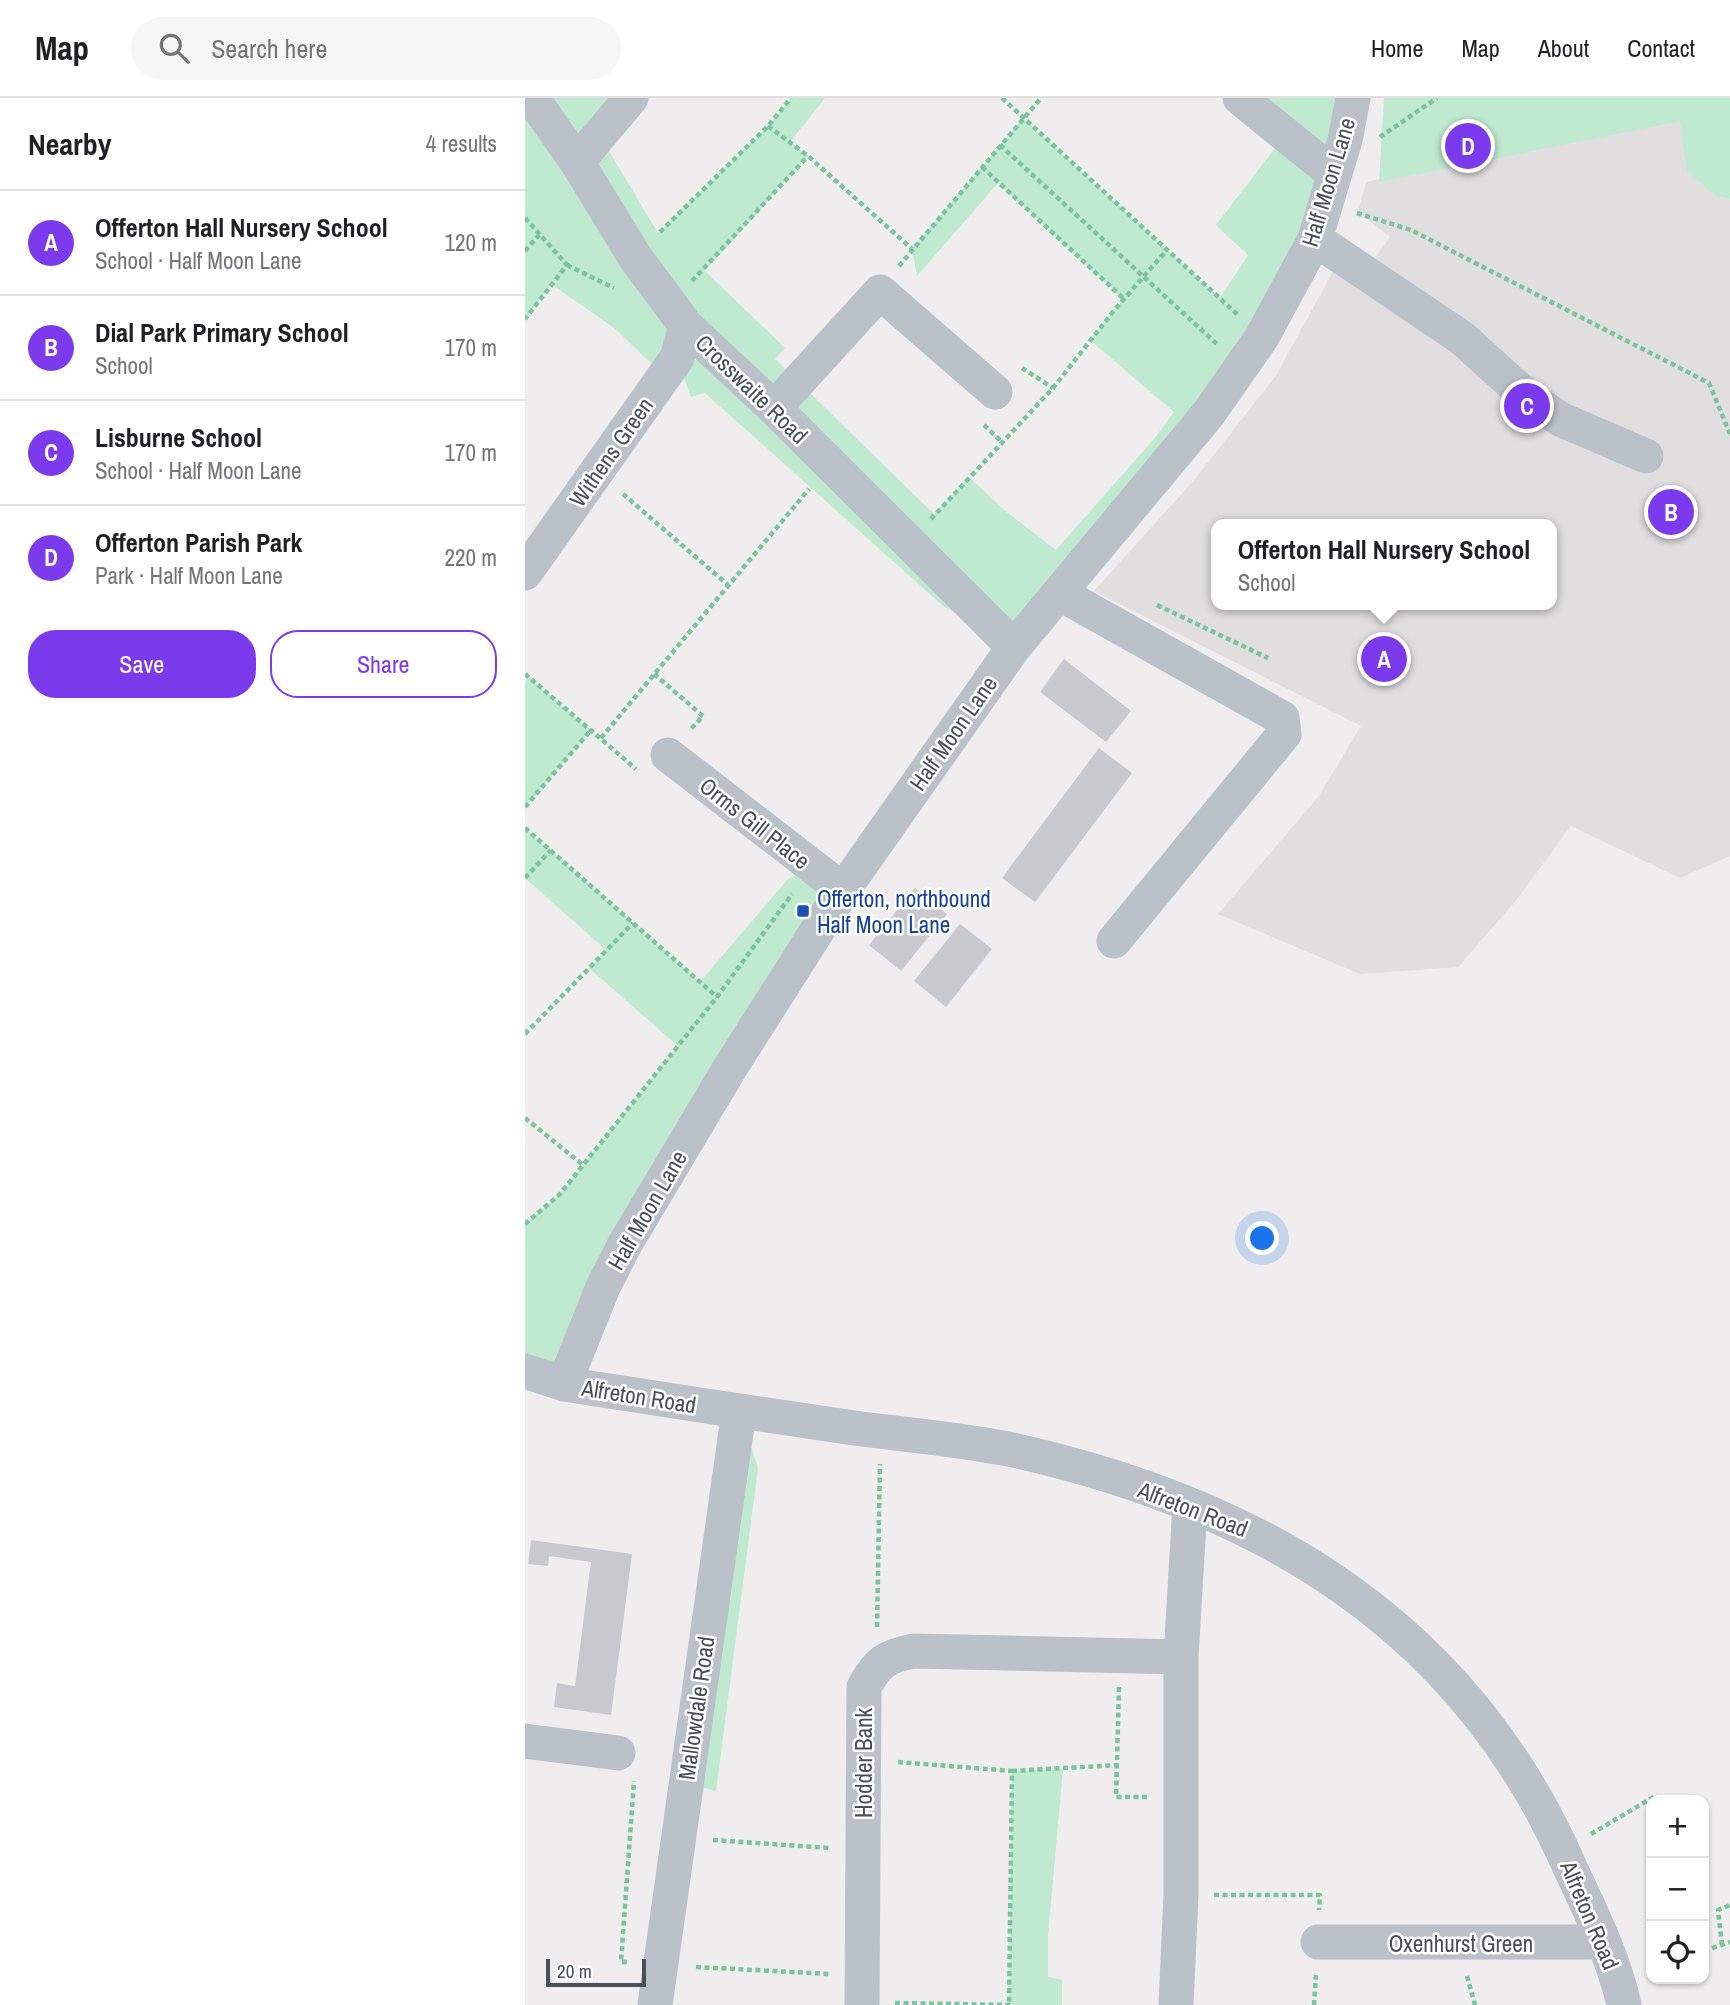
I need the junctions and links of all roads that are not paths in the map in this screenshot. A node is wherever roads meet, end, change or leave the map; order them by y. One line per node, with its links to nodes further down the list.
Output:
1 (532, 98): 5 (street, Crosswaite Road)
2 (631, 98): 5 (street)
3 (1240, 98): 6 (street)
4 (1353, 98): 6 (street, Half Moon Lane)
5 (577, 162): 8 (street, Crosswaite Road)
6 (1333, 181): 7 (street, Half Moon Lane)
7 (1315, 239): 11 (street); 13 (street, Half Moon Lane)
8 (677, 315): 10 (street, Crosswaite Road); 12 (street, Withens Green)
9 (996, 392): 10 (street)
10 (774, 408): 14 (street, Crosswaite Road)
11 (1646, 456)
12 (525, 573)
13 (1059, 593): 14 (street, Half Moon Lane); 17 (street)
14 (1014, 647): 16 (street, Half Moon Lane)
15 (668, 755): 16 (street, Orms Gill Place)
16 (843, 890): 19 (street, Half Moon Lane)
17 (1114, 941)
18 (525, 1371): 19 (street, Alfreton Road)
19 (564, 1384): 20 (street, Alfreton Road)
20 (739, 1411): 21 (street, Alfreton Road); 28 (street, Mallowdale Road)
21 (1190, 1505): 22 (street); 26 (street, Alfreton Road)
22 (1181, 1657): 27 (street, Hodder Bank); 29 (street)
23 (525, 1741): 24 (street)
24 (618, 1753)
25 (1318, 1942): 26 (street, Oxenhurst Green)
26 (1603, 1942): 30 (street, Alfreton Road)
27 (862, 2004)
28 (655, 2005)
29 (1176, 2005)
30 (1624, 2005)

